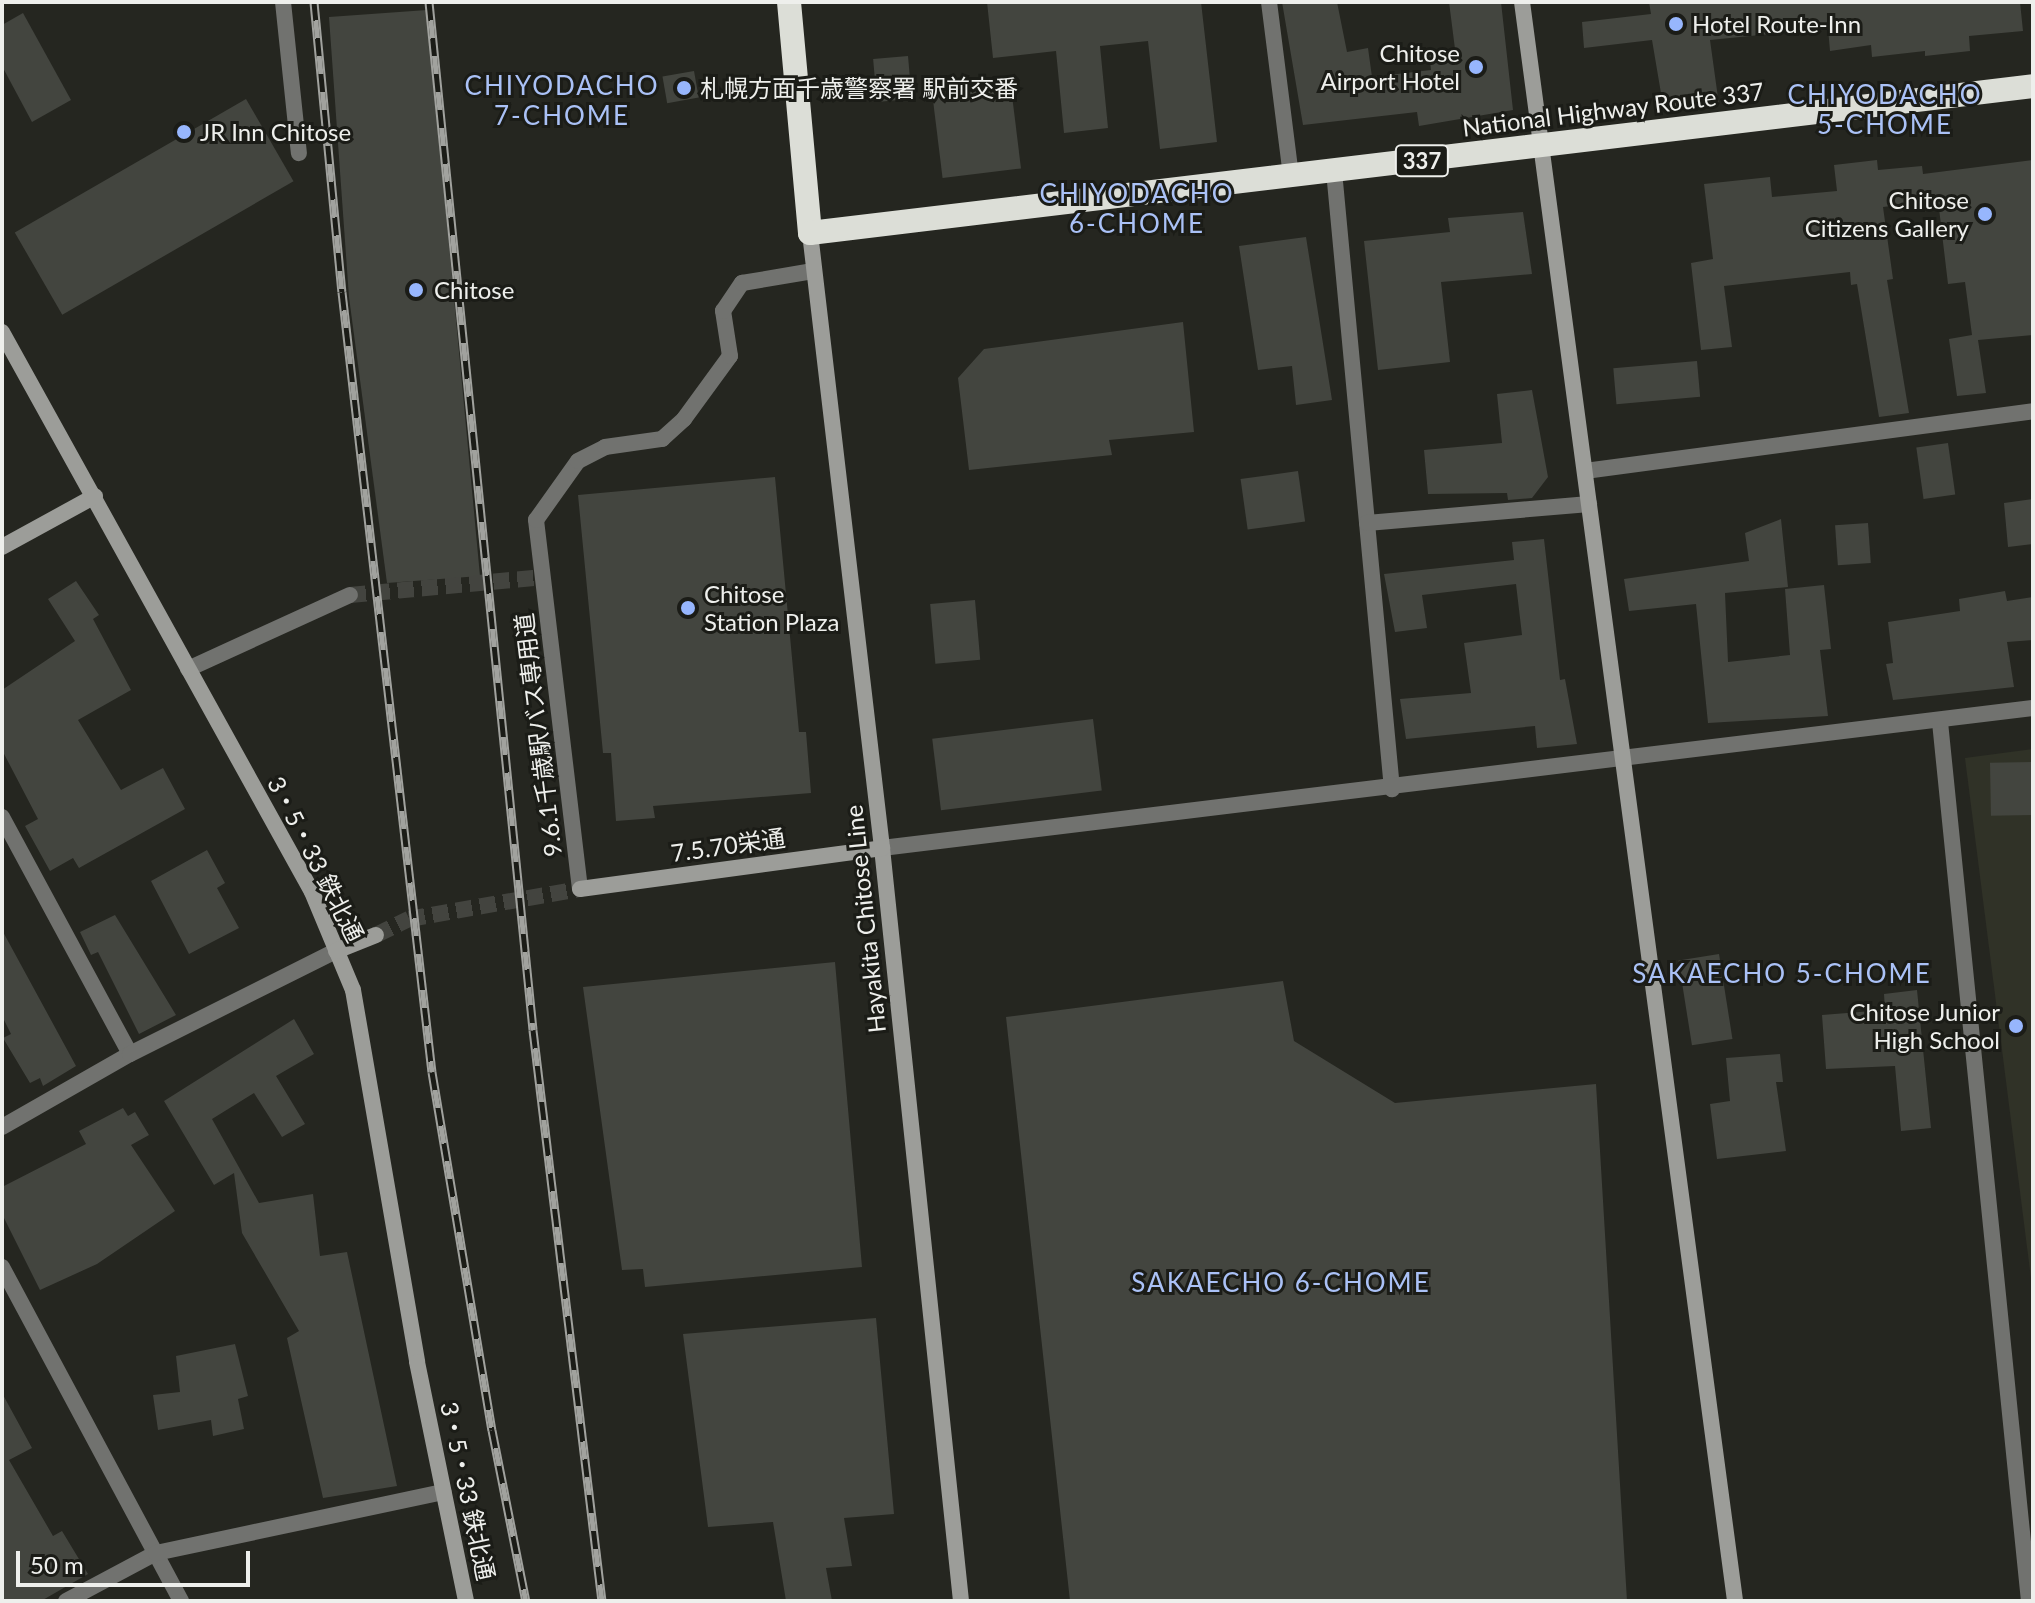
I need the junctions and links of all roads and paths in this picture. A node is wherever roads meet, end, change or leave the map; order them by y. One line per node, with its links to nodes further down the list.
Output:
1 (283, 2): 7 (street)
2 (789, 2): 10 (highway)
3 (1269, 2): 9 (street)
4 (1522, 2): 6 (street)
5 (2033, 86): 6 (highway, National Highway Route 337 / 337)
6 (1543, 146): 8 (highway, National Highway Route 337 / 337); 14 (street)
7 (299, 153)
8 (1334, 171): 9 (highway, National Highway Route 337 / 337); 17 (street)
9 (1291, 176): 10 (highway, National Highway Route 337 / 337)
10 (810, 233): 11 (street, Hayakita Chitose Line)
11 (813, 271): 26 (street, Hayakita Chitose Line); 27 (street, 9.6.1千歳駅バス専用道)
12 (2, 332): 15 (street, 3・5・33 鉄北通)
13 (2033, 411): 14 (street)
14 (1585, 471): 16 (street)
15 (95, 496): 18 (street); 20 (street, 3・5・33 鉄北通)
16 (1589, 504): 17 (street); 23 (street)
17 (1367, 523): 24 (street)
18 (2, 547)
19 (350, 595): 20 (street)
20 (188, 669): 29 (street, 3・5・33 鉄北通)
21 (2033, 708): 22 (street)
22 (1940, 722): 23 (street); 40 (street)
23 (1622, 762): 24 (street); 39 (street)
24 (1392, 789): 26 (street)
25 (2, 817): 30 (street)
26 (882, 848): 27 (street, 7.5.70栄通); 38 (street, Hayakita Chitose Line)
27 (580, 889)
28 (376, 935): 29 (street)
29 (336, 951): 30 (street); 33 (street, 3・5・33 鉄北通)
30 (130, 1054): 31 (street)
31 (2, 1127)
32 (2, 1267): 34 (street)
33 (444, 1492): 34 (street); 37 (street, 3・5・33 鉄北通)
34 (156, 1553): 35 (street); 36 (street)
35 (66, 1601)
36 (181, 1601)
37 (466, 1601)
38 (961, 1601)
39 (1735, 1601)
40 (2029, 1601)

